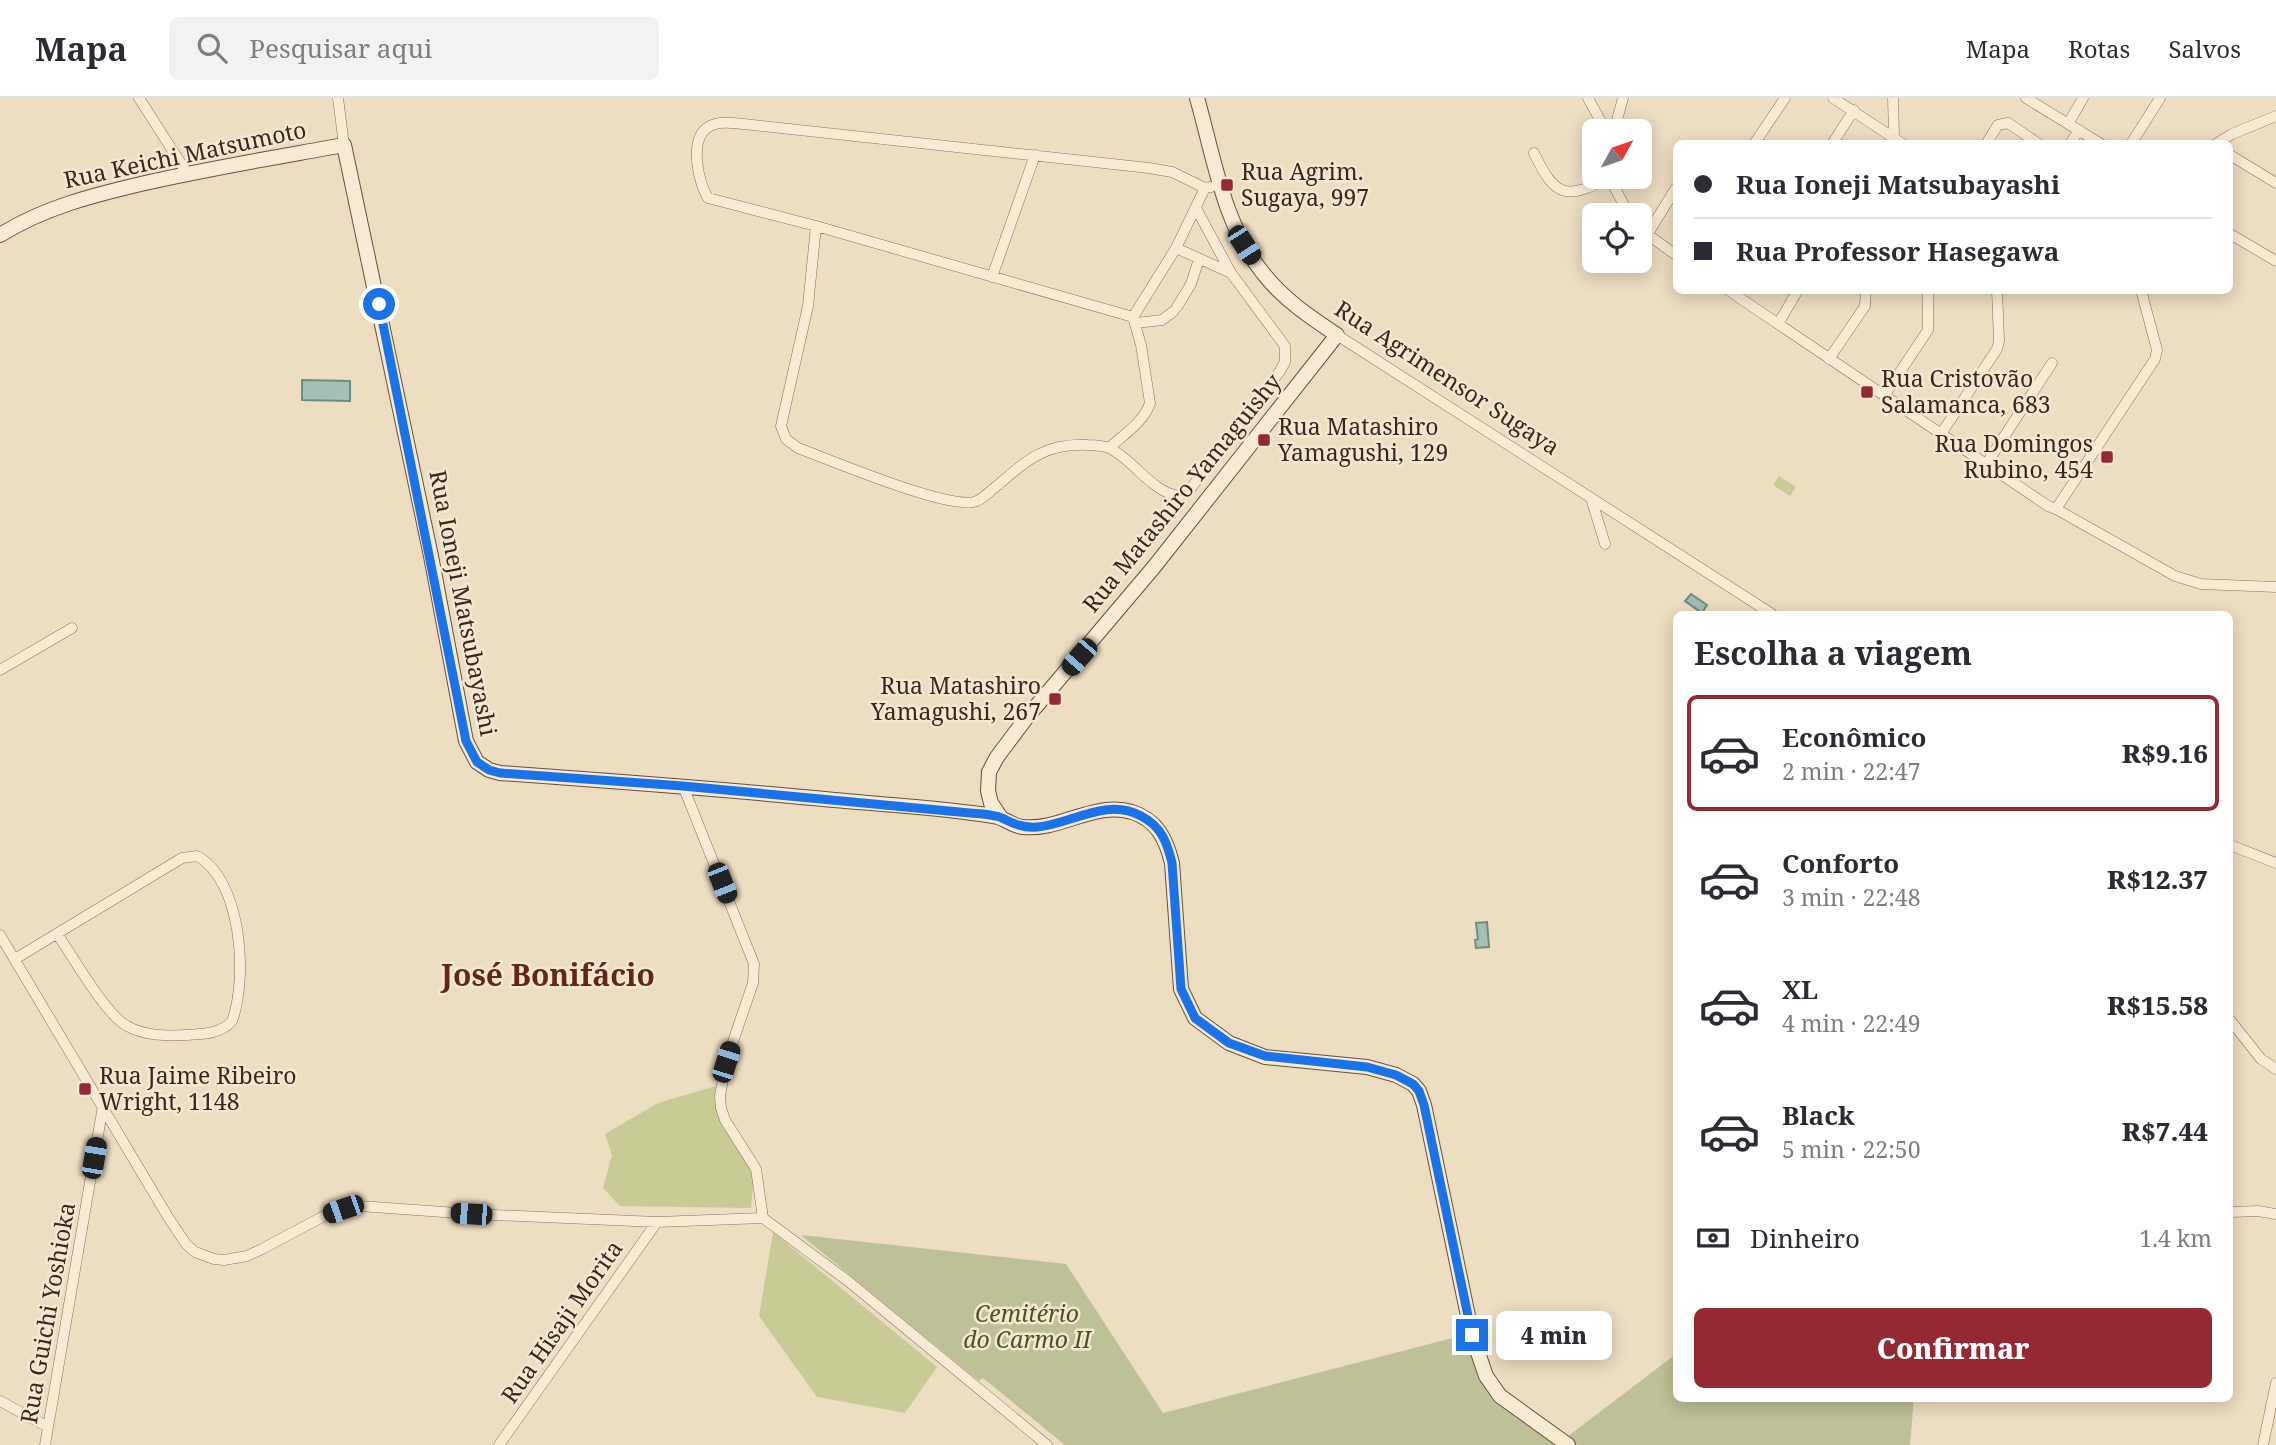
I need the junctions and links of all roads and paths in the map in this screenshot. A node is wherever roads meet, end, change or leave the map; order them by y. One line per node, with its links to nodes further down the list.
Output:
1 (139, 98): 32 (street)
2 (338, 98): 28 (street, Rua Ioneji Matsubayashi)
3 (1197, 98): 34 (main road, Rua Agrimensor Sugaya)
4 (1588, 98): 14 (street)
5 (1623, 98): 15 (street)
6 (1785, 98): 19 (street)
7 (1833, 98): 12 (street)
8 (1892, 98): 18 (street)
9 (2026, 98): 16 (street)
10 (2083, 98): 16 (street)
11 (2160, 98): 26 (street)
12 (1854, 110): 18 (street); 20 (street)
13 (2276, 116): 27 (street)
14 (1599, 119)
15 (1617, 119)
16 (2068, 124): 17 (street)
17 (2079, 130): 24 (street); 25 (street)
18 (1894, 137): 21 (street)
19 (1757, 140)
20 (1835, 140)
21 (1898, 140)
22 (1989, 140): 23 (street)
23 (2033, 140)
24 (2073, 140)
25 (2095, 140)
26 (2134, 140)
27 (2225, 140)
28 (344, 145): 32 (main road, Rua Keichi Matsumoto); 71 (main road, Rua Ioneji Matsubayashi)
29 (1534, 153): 35 (street)
30 (1035, 155): 34 (street); 39 (street); 48 (street)
31 (2233, 157): 33 (street)
32 (187, 173): 40 (main road, Rua Keichi Matsumoto)
33 (2276, 183)
34 (1213, 186): 37 (street); 57 (main road, Rua Agrimensor Sugaya)
35 (1582, 188)
36 (1673, 192): 38 (street)
37 (1196, 208): 43 (street); 47 (street)
38 (1652, 220)
39 (816, 226): 48 (street); 62 (street)
40 (0, 236)
41 (2233, 236): 46 (street)
42 (1652, 238): 44 (street)
43 (1176, 248): 45 (street); 55 (street)
44 (1673, 253)
45 (1199, 259): 47 (street); 55 (street)
46 (2276, 261)
47 (1231, 273): 62 (street)
48 (992, 277): 55 (street)
49 (1734, 294): 56 (street)
50 (1796, 294): 56 (street)
51 (1866, 294): 58 (street)
52 (1928, 294): 60 (street)
53 (1997, 294): 61 (street)
54 (2142, 294): 65 (street)
55 (1134, 320): 62 (street)
56 (1777, 324): 58 (street)
57 (1337, 335): 64 (street, Rua Agrimensor Sugaya); 72 (main road, Rua Matashiro Yamaguishy)
58 (1829, 359): 60 (street)
59 (2052, 363): 63 (street)
60 (1884, 396): 61 (street)
61 (1941, 434): 63 (street)
62 (1109, 448)
63 (1985, 466): 65 (street)
64 (1591, 498): 66 (street); 68 (street, Rua Agrimensor Sugaya)
65 (2056, 509): 67 (street)
66 (1605, 544)
67 (2276, 587)
68 (1767, 611)
69 (72, 628): 70 (street)
70 (0, 670)
71 (683, 786): 72 (main road, Rua Ioneji Matsubayashi); 83 (street)
72 (1001, 818): 91 (main road, Rua Ioneji Matsubayashi)
73 (2233, 846): 74 (street)
74 (2276, 863)
75 (0, 935): 77 (street)
76 (58, 935): 76 (street); 77 (street)
77 (15, 959): 80 (street)
78 (2233, 1024): 79 (street)
79 (2276, 1069)
80 (103, 1106): 84 (street); 87 (street, Rua Guichi Yoshioka)
81 (2233, 1212): 82 (street)
82 (2276, 1214)
83 (763, 1218): 84 (street); 90 (street)
84 (657, 1222): 89 (street, Rua Hisaji Morita)
85 (2276, 1383): 92 (street)
86 (0, 1401): 87 (street)
87 (48, 1427): 88 (street, Rua Guichi Yoshioka)
88 (45, 1445)
89 (499, 1445)
90 (1047, 1445)
91 (1568, 1445)
92 (2263, 1445)

